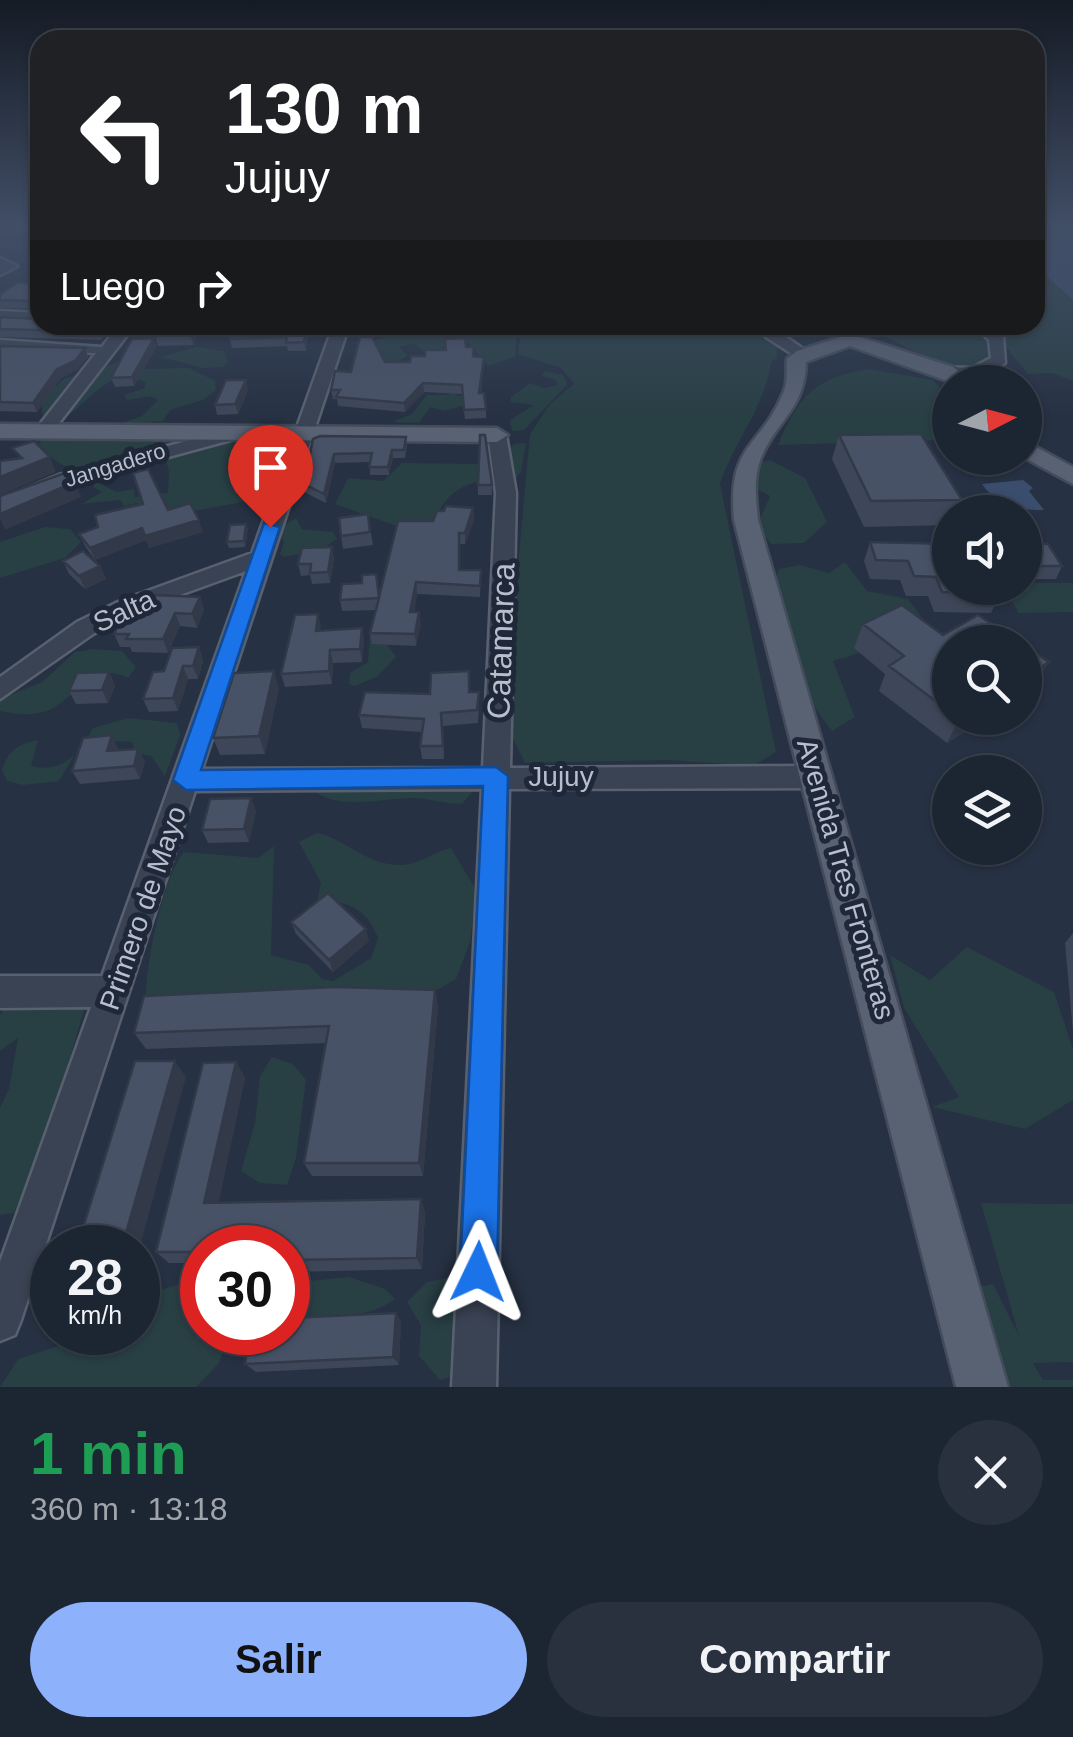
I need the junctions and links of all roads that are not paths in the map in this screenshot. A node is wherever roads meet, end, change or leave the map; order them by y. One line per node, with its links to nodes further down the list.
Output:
1 (0, 316): 2 (street)
2 (30, 318)
3 (119, 335): 8 (street)
4 (338, 335): 16 (street, Primero de Mayo)
5 (772, 335): 12 (street)
6 (993, 335): 10 (street)
7 (0, 345): 8 (street)
8 (107, 349): 14 (street)
9 (898, 355): 11 (main road); 12 (main road); 12 (main road)
10 (990, 365)
11 (932, 368)
12 (800, 369): 24 (main road, Avenida Tres Fronteras)
13 (0, 431): 14 (main road)
14 (42, 432): 15 (main road)
15 (232, 434): 16 (main road); 20 (street, Jangadero)
16 (300, 434): 17 (main road); 21 (street, Primero de Mayo)
17 (497, 435): 23 (street, Catamarca)
18 (1042, 458): 19 (main road)
19 (1073, 477)
20 (0, 506)
21 (260, 558): 22 (street, Salta); 25 (street, Primero de Mayo)
22 (0, 690)
23 (496, 776): 24 (street, Jujuy); 25 (street, Jujuy); 29 (street, Catamarca)
24 (817, 777): 30 (main road, Avenida Tres Fronteras)
25 (186, 780): 26 (street, Primero de Mayo)
26 (115, 991): 27 (street); 28 (street, Primero de Mayo)
27 (0, 992)
28 (0, 1320)
29 (474, 1387)
30 (982, 1387)

